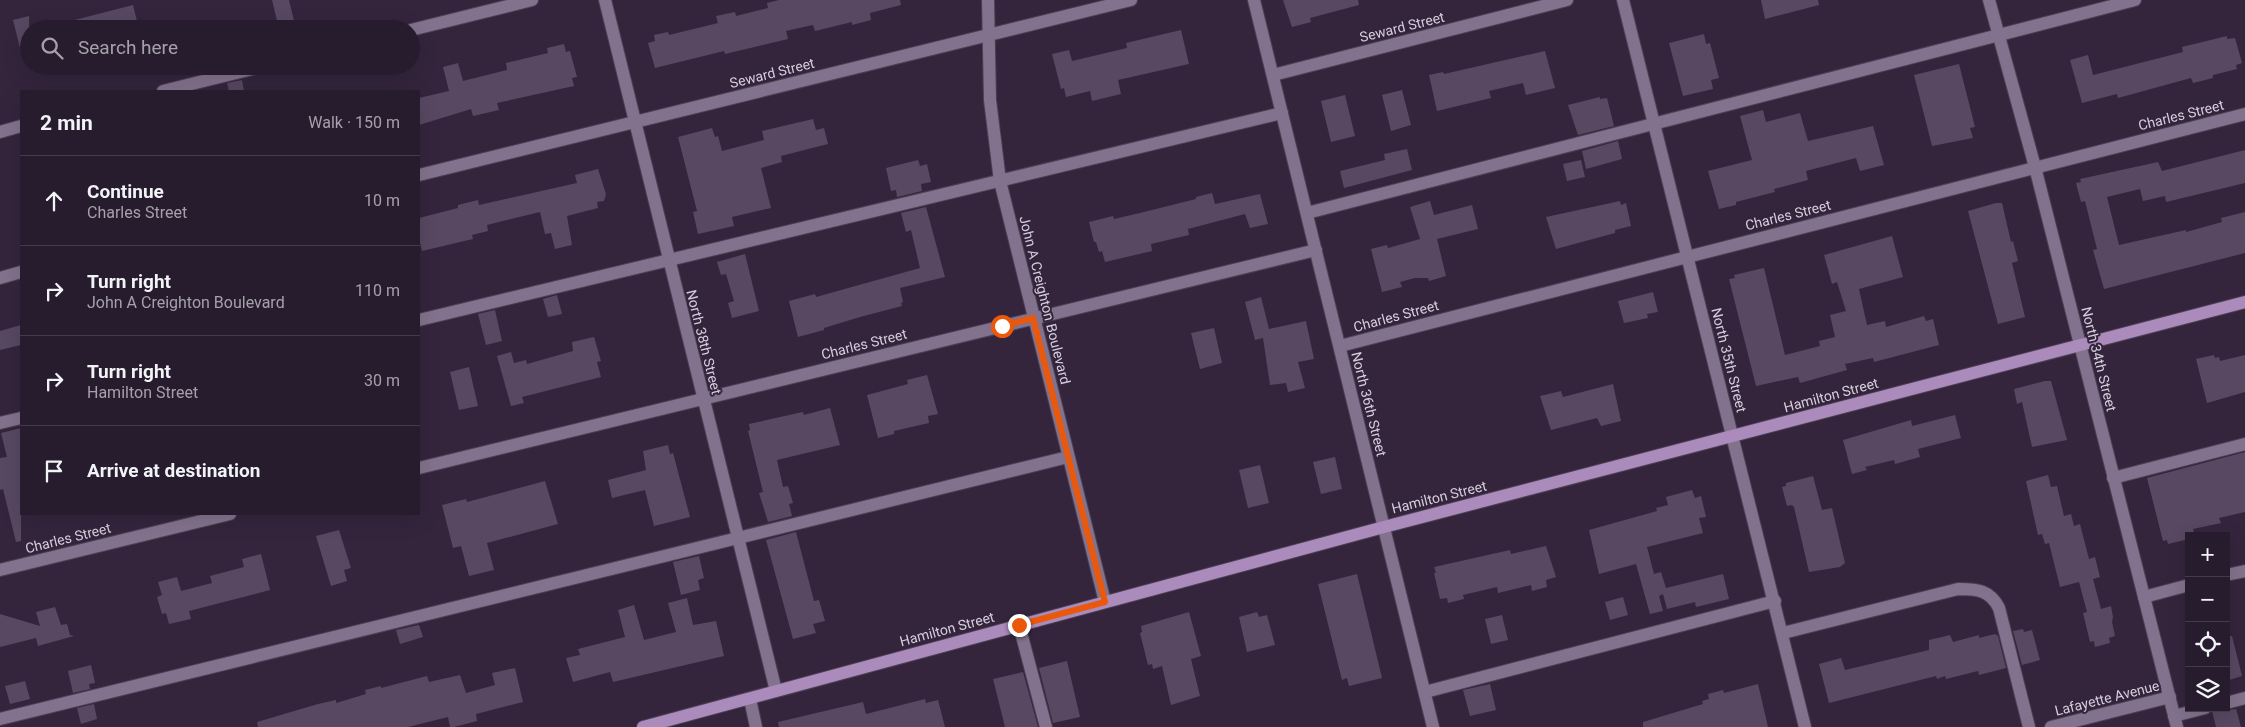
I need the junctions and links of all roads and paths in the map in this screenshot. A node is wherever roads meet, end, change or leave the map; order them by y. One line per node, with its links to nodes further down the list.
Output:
1 (532, 0): 10 (street)
2 (605, 0): 18 (street, North 38th Street)
3 (988, 0): 11 (street, John A Creighton Boulevard)
4 (1132, 0): 11 (street, Seward Street)
5 (1254, 0): 14 (street, North 36th Street)
6 (1567, 0): 14 (street, Seward Street)
7 (1622, 0): 19 (street, North 35th Street)
8 (1989, 0): 12 (street, North 34th Street)
9 (2135, 0): 12 (street)
10 (420, 28)
11 (988, 35): 18 (street, Seward Street); 24 (street, John A Creighton Boulevard)
12 (1998, 35): 19 (street); 22 (street, North 34th Street)
13 (228, 75): 15 (street)
14 (1273, 75): 16 (street, North 36th Street)
15 (167, 90)
16 (1282, 113): 24 (street); 25 (street, North 36th Street)
17 (2245, 114): 22 (street, Charles Street)
18 (635, 122): 23 (street, Seward Street); 28 (street, North 38th Street)
19 (1654, 124): 25 (street); 27 (street, North 35th Street)
20 (20, 126): 21 (street)
21 (0, 132)
22 (2035, 167): 27 (street, Charles Street); 34 (street, North 34th Street)
23 (420, 175)
24 (1000, 181): 28 (street); 32 (street, John A Creighton Boulevard)
25 (1307, 213): 26 (street, North 36th Street)
26 (1316, 250): 32 (street, Charles Street); 35 (street, North 36th Street)
27 (1688, 256): 35 (street, Charles Street); 39 (street, North 35th Street)
28 (668, 259): 33 (street); 36 (street, North 38th Street)
29 (20, 272): 30 (street)
30 (0, 278)
31 (2245, 302): 34 (main road, Hamilton Street)
32 (1033, 318): 36 (street, Charles Street); 41 (street, John A Creighton Boulevard)
33 (420, 320)
34 (2080, 344): 39 (main road, Hamilton Street); 43 (street, North 34th Street)
35 (1340, 346): 45 (street, North 36th Street)
36 (703, 398): 42 (street, Charles Street); 46 (street, North 38th Street)
37 (20, 418): 38 (street)
38 (0, 423)
39 (1733, 437): 45 (main road, Hamilton Street); 52 (street, North 35th Street)
40 (2245, 444): 43 (street)
41 (1068, 457): 46 (street); 53 (street, John A Creighton Boulevard)
42 (420, 468)
43 (2113, 478): 51 (street, North 34th Street)
44 (226, 515): 47 (street, Charles Street)
45 (1384, 527): 53 (main road, Hamilton Street); 57 (street, North 36th Street)
46 (738, 538): 56 (street, North 38th Street); 63 (street)
47 (0, 570)
48 (2245, 571): 49 (street)
49 (2230, 574)
50 (2185, 586): 51 (street)
51 (2144, 596): 58 (street, North 34th Street)
52 (1775, 601): 55 (street, North 35th Street); 57 (street)
53 (1105, 602): 54 (main road, Hamilton Street)
54 (1019, 625): 56 (main road, Hamilton Street); 67 (street)
55 (1782, 633): 69 (street, North 35th Street); 70 (street)
56 (776, 691): 60 (main road, Hamilton Street)
57 (1425, 692): 68 (street, North 36th Street)
58 (2170, 698): 64 (street, North 34th Street); 71 (street, Lafayette Avenue)
59 (2245, 698): 61 (street)
60 (750, 699): 65 (main road, Hamilton Street); 66 (street)
61 (2230, 702)
62 (2196, 712): 64 (street)
63 (0, 720)
64 (2175, 721)
65 (643, 727)
66 (756, 727)
67 (1046, 727)
68 (1433, 727)
69 (1806, 727)
70 (2029, 727)
71 (2051, 727)

